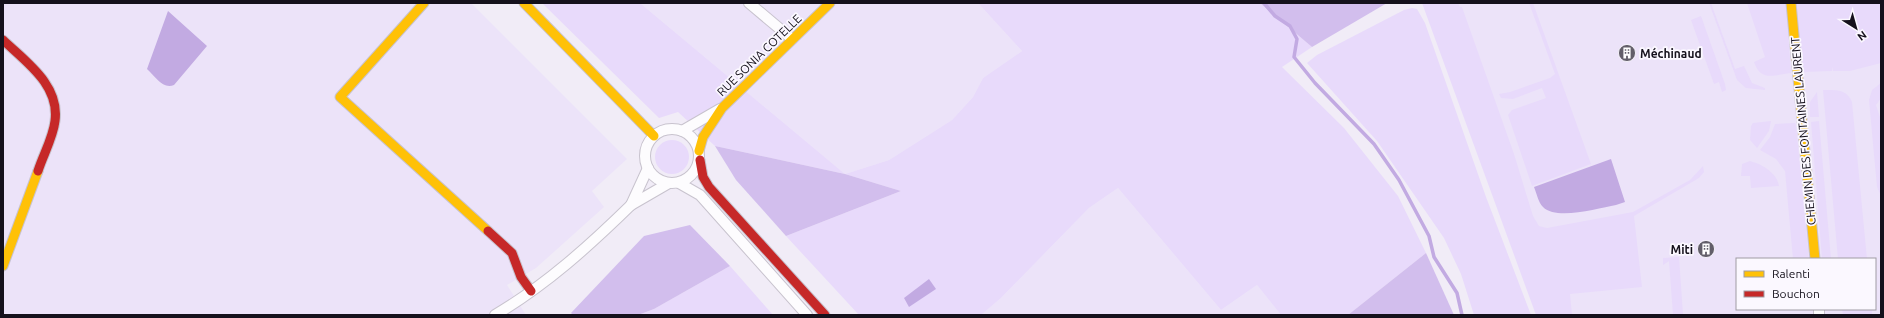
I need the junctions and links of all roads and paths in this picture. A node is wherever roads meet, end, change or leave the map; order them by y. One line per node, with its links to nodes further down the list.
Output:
1 (424, 3): 17 (street)
2 (524, 3): 10 (street)
3 (749, 3): 6 (street)
4 (830, 3): 6 (street, RUE SONIA COTELLE)
5 (1791, 3): 15 (street, CHEMIN DES FONTAINES LAURENT)
6 (792, 39): 8 (street, RUE SONIA COTELLE)
7 (3, 40): 16 (street)
8 (722, 108): 9 (street); 11 (street, RUE SONIA COTELLE)
9 (682, 131): 10 (street); 11 (street)
10 (654, 136): 12 (street)
11 (700, 156): 13 (street); 20 (street)
12 (648, 168): 13 (street); 14 (street)
13 (674, 183): 14 (street); 19 (street)
14 (631, 205): 17 (street)
15 (1815, 258)
16 (3, 266)
17 (532, 292): 18 (street)
18 (495, 315)
19 (807, 315)
20 (825, 315)

